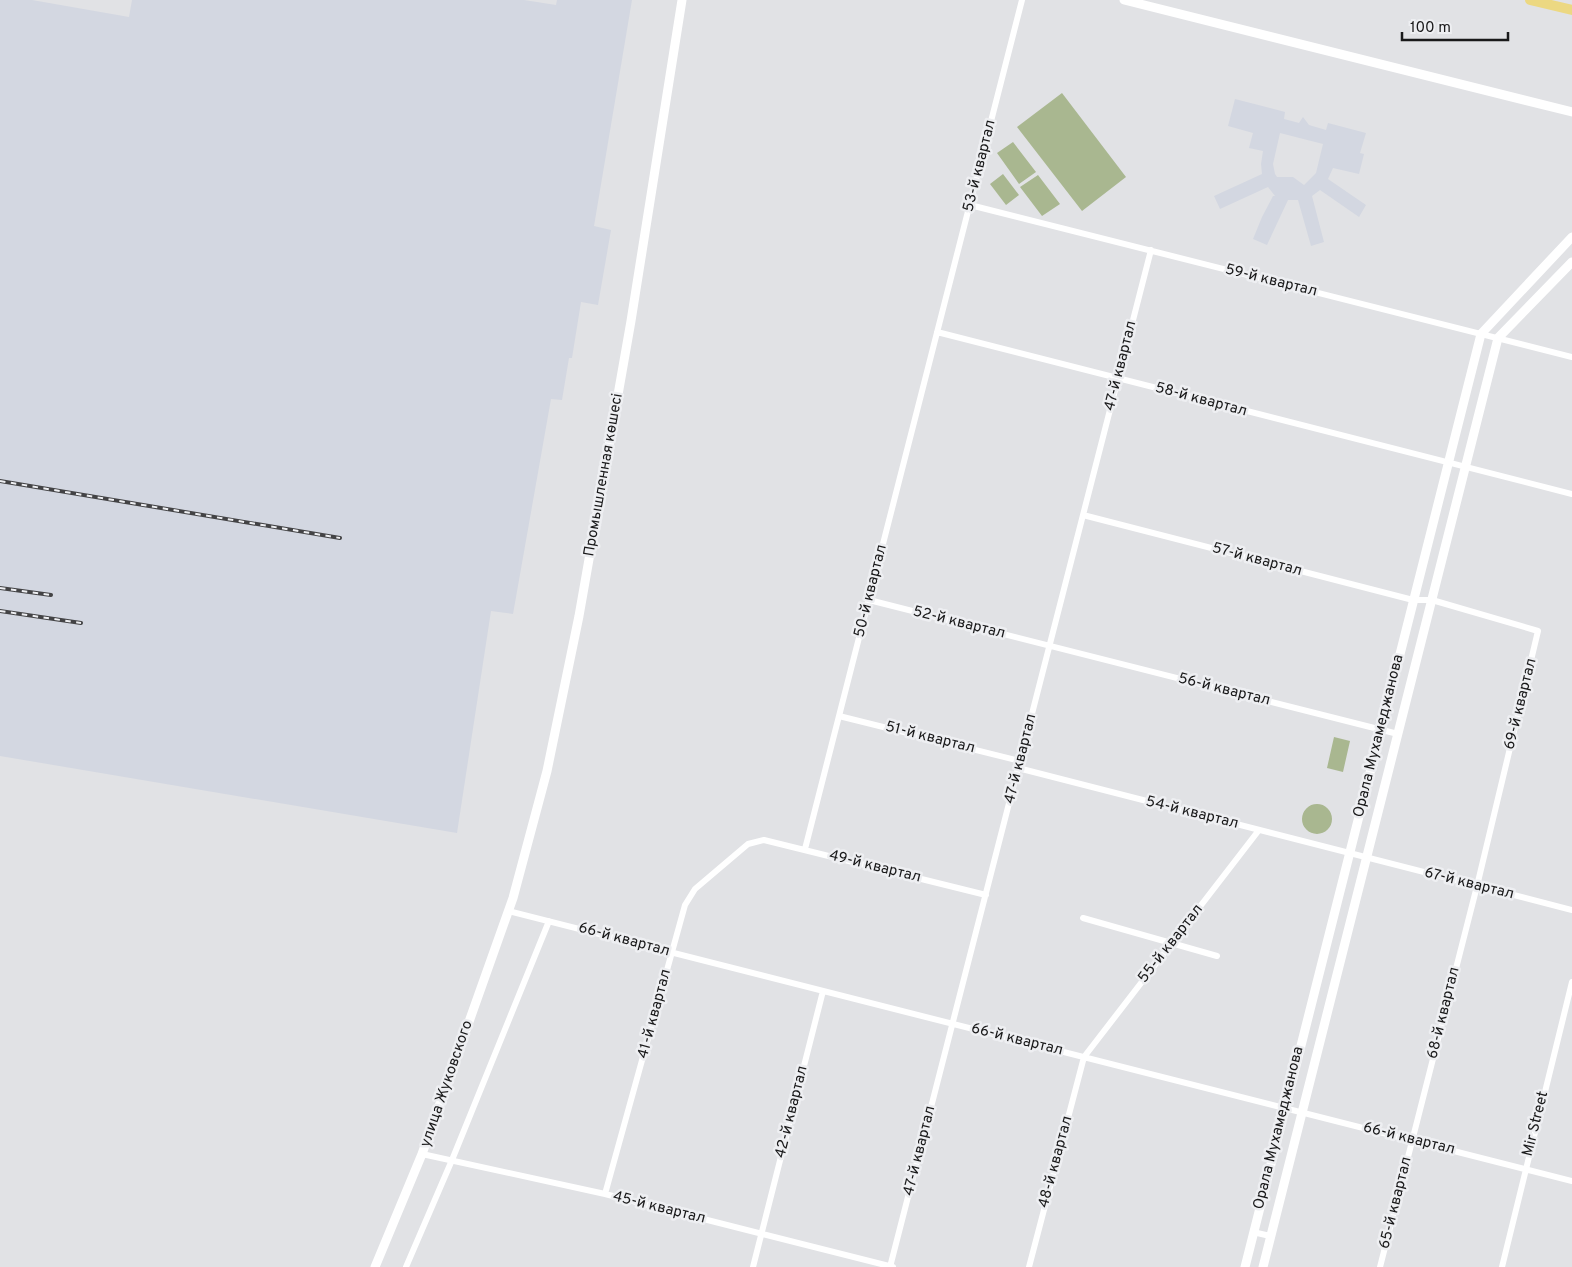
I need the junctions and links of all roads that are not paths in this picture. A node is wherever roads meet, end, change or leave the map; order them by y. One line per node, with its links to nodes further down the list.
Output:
1 (682, 0): 36 (street, Промышленная көшесі)
2 (1022, 0): 7 (street, 53-й квартал)
3 (1124, 0): 6 (street)
4 (1530, 0): 5 (main road)
5 (1572, 10)
6 (1572, 112)
7 (970, 204): 9 (street, 59-й квартал); 11 (street, 53-й квартал)
8 (1571, 238): 12 (street, Орала Мухамеджанова)
9 (1151, 250): 12 (street, 59-й квартал); 15 (street, 47-й квартал)
10 (1572, 262): 13 (street)
11 (937, 332): 15 (street, 58-й квартал); 20 (street, 50-й квартал)
12 (1481, 334): 13 (street, 59-й квартал); 16 (street, Орала Мухамеджанова)
13 (1498, 338): 14 (street, 59-й квартал); 17 (street, Орала Мухамеджанова)
14 (1572, 357)
15 (1118, 378): 16 (street, 58-й квартал); 19 (street, 47-й квартал)
16 (1448, 464): 17 (street, 58-й квартал); 21 (street, Орала Мухамеджанова)
17 (1466, 468): 18 (street, 58-й квартал); 22 (street, Орала Мухамеджанова)
18 (1572, 494)
19 (1083, 515): 21 (street, 57-й квартал); 23 (street, 47-й квартал)
20 (869, 600): 23 (street, 52-й квартал); 24 (street, 50-й квартал)
21 (1413, 600): 22 (street, 57-й квартал); 25 (street, Орала Мухамеджанова)
22 (1432, 600): 26 (street, Орала Мухамеджанова); 34 (street, 69-й квартал)
23 (1050, 646): 25 (street, 56-й квартал); 27 (street, 47-й квартал)
24 (839, 716): 27 (street, 51-й квартал); 31 (street, 50-й квартал)
25 (1380, 730): 26 (street, 56-й квартал); 32 (street, Орала Мухамеджанова)
26 (1398, 734): 33 (street, Орала Мухамеджанова)
27 (1020, 761): 28 (street, 47-й квартал)
28 (1018, 768): 29 (street, 54-й квартал); 35 (street, 47-й квартал)
29 (1259, 830): 32 (street, 54-й квартал); 41 (street, 55-й квартал)
30 (764, 840): 31 (street, 49-й квартал); 42 (street, 41-й квартал)
31 (805, 850): 35 (street, 49-й квартал)
32 (1349, 854): 33 (street, 54-й квартал); 48 (street, Орала Мухамеджанова)
33 (1366, 858): 34 (street, 67-й квартал); 49 (street, Орала Мухамеджанова)
34 (1477, 886): 38 (street, 67-й квартал); 50 (street, 68-й квартал)
35 (986, 896): 46 (street, 47-й квартал)
36 (513, 898): 37 (street, улица Жуковского)
37 (508, 910): 40 (street, 66-й квартал); 51 (street, улица Жуковского)
38 (1572, 910)
39 (1083, 918): 41 (street)
40 (549, 921): 42 (street, 66-й квартал); 52 (street)
41 (1172, 942): 43 (street); 47 (street, 55-й квартал)
42 (672, 953): 45 (street, 66-й квартал); 55 (street, 41-й квартал)
43 (1217, 956)
44 (1572, 982): 53 (street, Mir Street)
45 (823, 991): 46 (street, 66-й квартал); 57 (street, 42-й квартал)
46 (953, 1023): 47 (street, 66-й квартал); 62 (street, 47-й квартал)
47 (1084, 1057): 48 (street, 66-й квартал); 63 (street, 48-й квартал)
48 (1284, 1107): 49 (street, 66-й квартал); 56 (street, Орала Мухамеджанова)
49 (1302, 1112): 50 (street, 66-й квартал); 58 (street, Орала Мухамеджанова)
50 (1412, 1140): 53 (street, 66-й квартал); 66 (street, 65-й квартал)
51 (422, 1154): 52 (street, 45-й квартал); 59 (street, улица Жуковского)
52 (452, 1160): 55 (street, 45-й квартал); 60 (street)
53 (1525, 1168): 54 (street, 66-й квартал); 67 (street, Mir Street)
54 (1572, 1181)
55 (606, 1194): 57 (street, 45-й квартал)
56 (1253, 1232): 58 (street); 64 (street, Орала Мухамеджанова)
57 (762, 1234): 61 (street, 42-й квартал); 62 (street, 45-й квартал)
58 (1270, 1236): 65 (street, Орала Мухамеджанова)
59 (375, 1267)
60 (406, 1267)
61 (753, 1267)
62 (892, 1267)
63 (1029, 1267)
64 (1245, 1267)
65 (1262, 1267)
66 (1380, 1267)
67 (1502, 1267)

